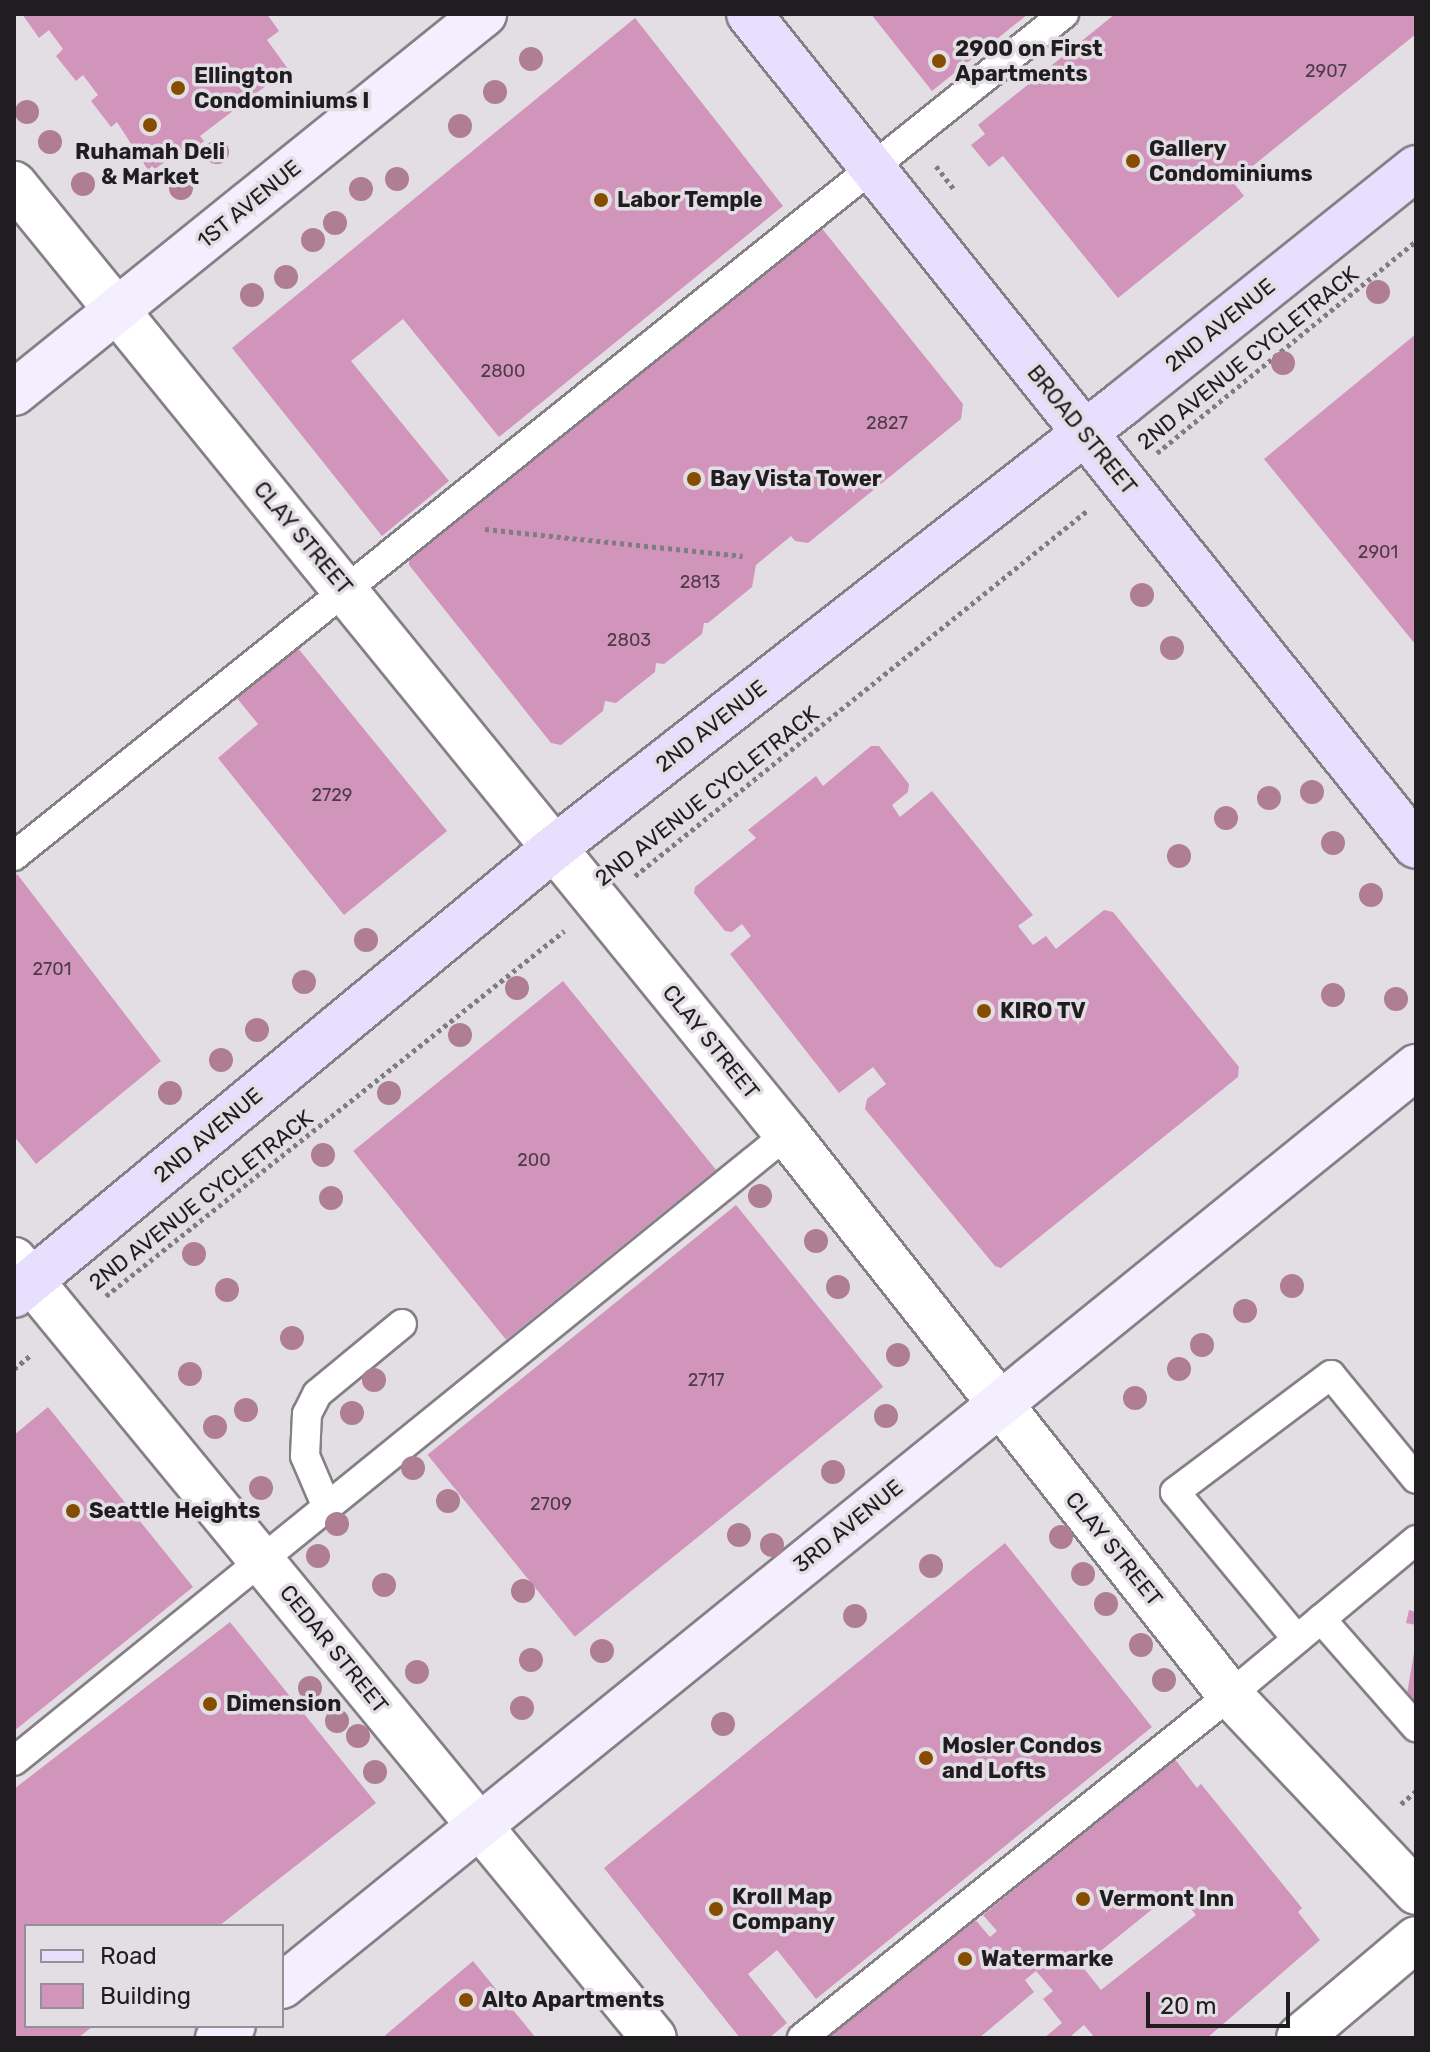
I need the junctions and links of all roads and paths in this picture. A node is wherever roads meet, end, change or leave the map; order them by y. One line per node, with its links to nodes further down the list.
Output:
1 (484, 14): 8 (main road, 1ST AVENUE)
2 (749, 14): 4 (main road, BROAD STREET)
3 (1064, 14): 4 (lane)
4 (872, 168): 10 (main road, BROAD STREET); 14 (lane)
5 (1416, 168): 10 (main road, 2ND AVENUE)
6 (14, 184): 8 (street, CLAY STREET)
7 (1416, 241): 11 (path, 2ND AVENUE CYCLETRACK)
8 (115, 311): 9 (main road, 1ST AVENUE); 14 (street, CLAY STREET)
9 (14, 393)
10 (1085, 433): 11 (main road, BROAD STREET); 16 (main road, 2ND AVENUE)
11 (1123, 481): 15 (main road, BROAD STREET); 18 (path, 2ND AVENUE CYCLETRACK)
12 (471, 528): 13 (path)
13 (743, 556)
14 (344, 588): 16 (street, CLAY STREET); 17 (lane)
15 (1416, 846)
16 (553, 849): 18 (street, CLAY STREET); 21 (main road, 2ND AVENUE)
17 (14, 856)
18 (597, 903): 20 (street, CLAY STREET); 22 (path, 2ND AVENUE CYCLETRACK)
19 (1416, 1067): 25 (main road, 3RD AVENUE)
20 (787, 1134): 25 (street, CLAY STREET); 27 (lane)
21 (20, 1279): 22 (street, CEDAR STREET)
22 (66, 1324): 24 (path, 2ND AVENUE CYCLETRACK); 29 (street, CEDAR STREET)
23 (402, 1324): 27 (lane)
24 (14, 1369)
25 (998, 1403): 32 (street, CLAY STREET); 37 (main road, 3RD AVENUE)
26 (1416, 1479): 31 (lane)
27 (326, 1505): 29 (lane)
28 (1416, 1540): 30 (lane)
29 (259, 1559): 34 (lane); 37 (street, CEDAR STREET)
30 (1321, 1619): 31 (lane); 33 (lane)
31 (1297, 1639): 32 (lane)
32 (1230, 1695): 38 (street, CLAY STREET); 42 (lane)
33 (1416, 1727)
34 (14, 1761)
35 (1416, 1791): 36 (path)
36 (1401, 1804)
37 (480, 1825): 40 (main road, 3RD AVENUE); 41 (street, CEDAR STREET)
38 (1416, 1892)
39 (1416, 1939): 43 (street)
40 (284, 1984)
41 (654, 2038)
42 (802, 2038)
43 (1299, 2038)

